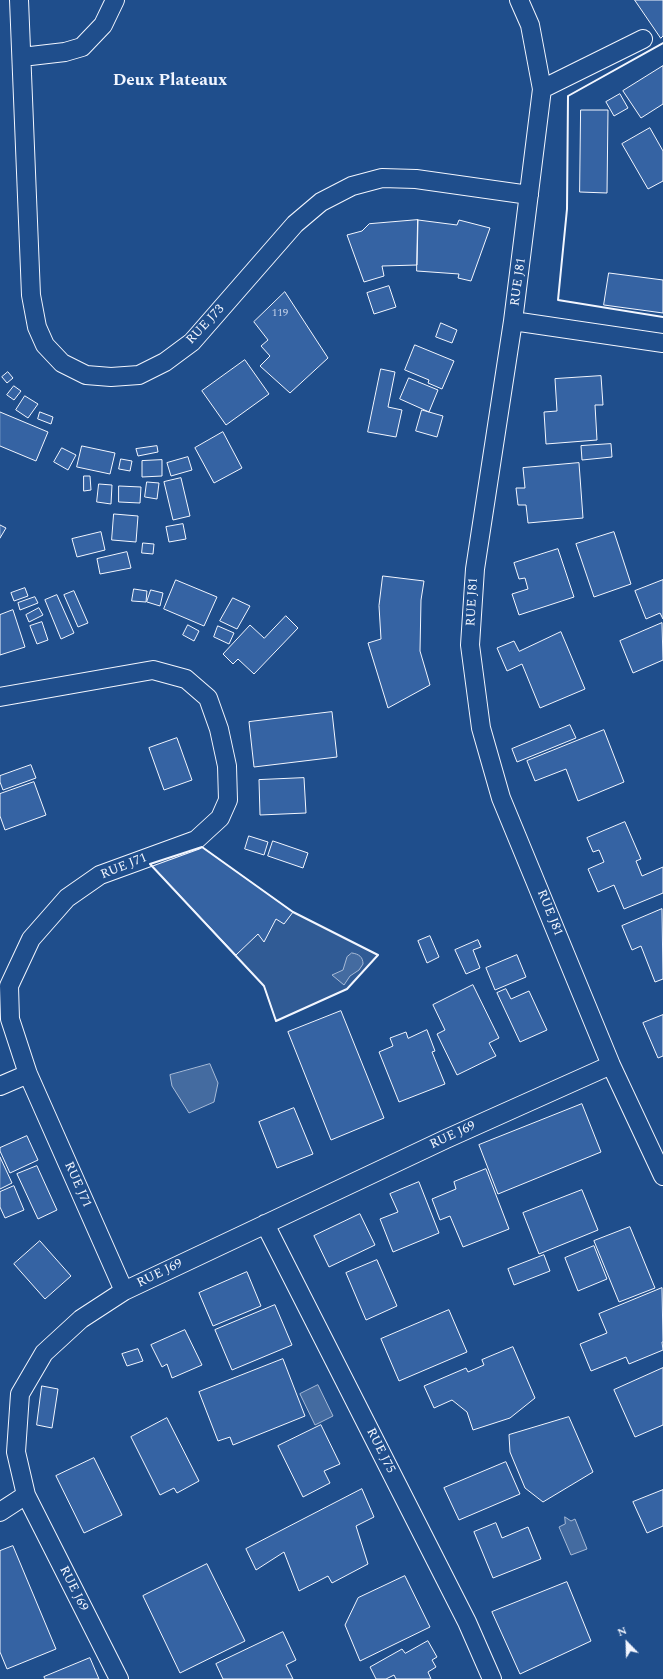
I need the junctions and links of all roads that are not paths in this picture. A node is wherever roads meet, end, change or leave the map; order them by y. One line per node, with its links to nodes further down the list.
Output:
1 (19, 0): 5 (street, RUE J73)
2 (115, 0): 5 (street)
3 (519, 0): 6 (street, RUE J81)
4 (643, 39): 6 (street)
5 (22, 58): 7 (street, RUE J73)
6 (542, 89): 7 (street, RUE J81)
7 (529, 195): 8 (street, RUE J81)
8 (513, 321): 9 (street); 11 (street, RUE J81)
9 (663, 343)
10 (0, 697): 12 (street, RUE J71)
11 (610, 1064): 14 (street, RUE J81); 15 (street, RUE J69)
12 (28, 1074): 13 (street); 16 (street, RUE J71)
13 (0, 1086)
14 (663, 1176)
15 (265, 1224): 16 (street, RUE J69); 20 (street, RUE J75)
16 (124, 1291): 17 (street, RUE J69)
17 (26, 1495): 18 (street); 19 (street, RUE J69)
18 (0, 1512)
19 (119, 1679)
20 (492, 1679)

